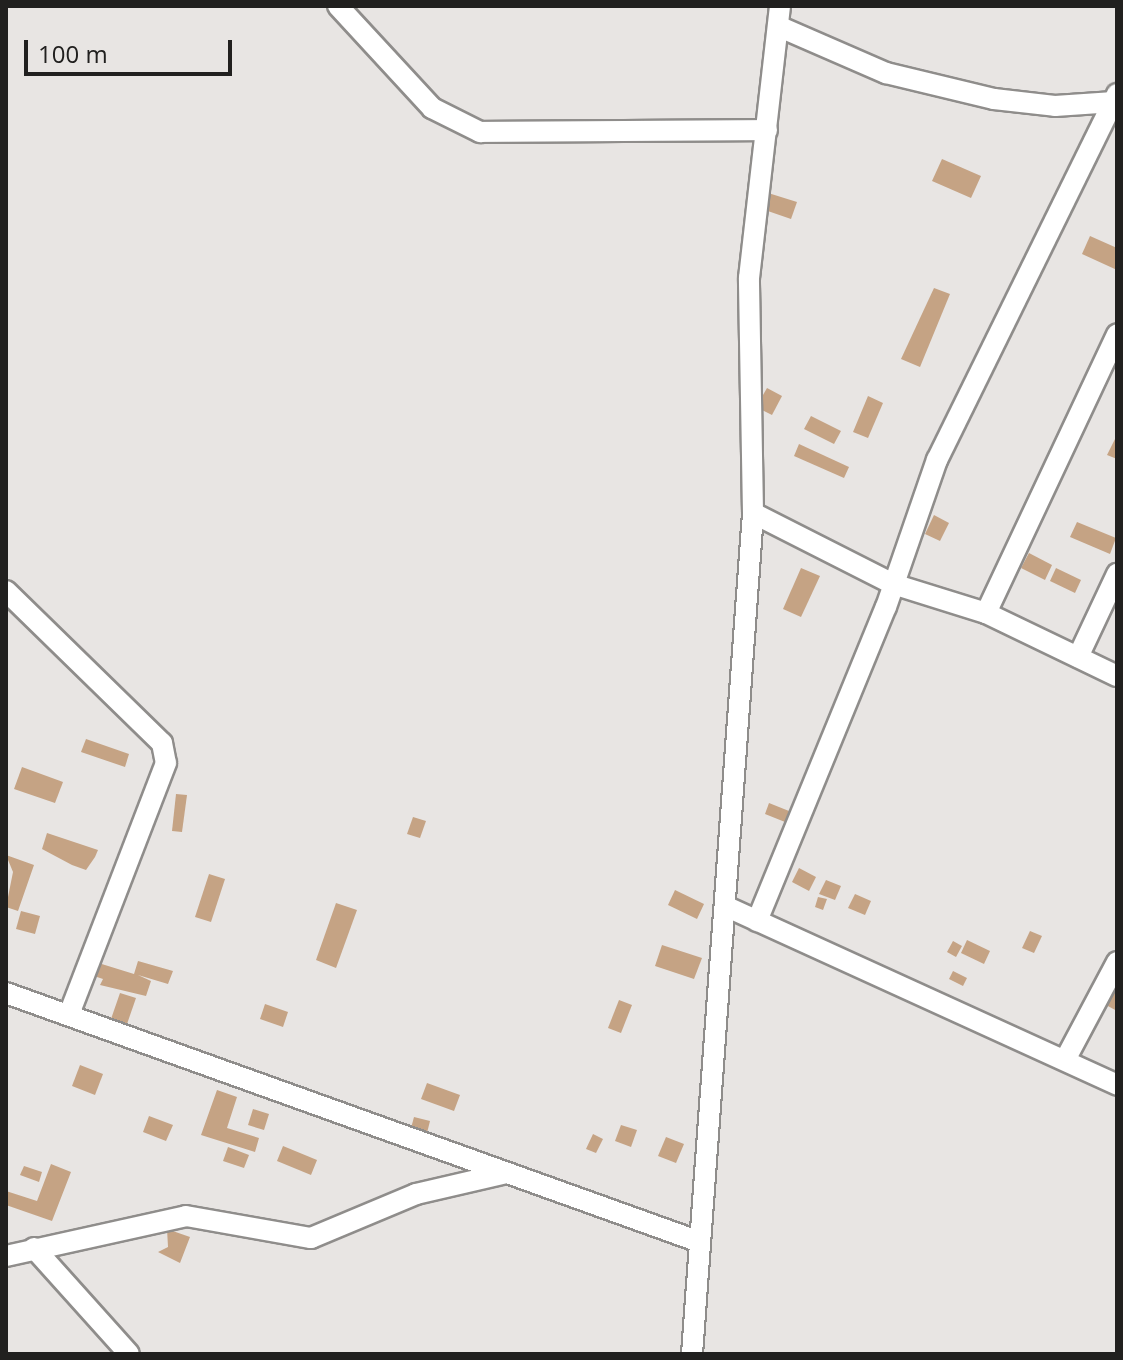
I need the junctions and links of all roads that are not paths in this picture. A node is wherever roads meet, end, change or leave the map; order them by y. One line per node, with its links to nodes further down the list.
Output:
1 (338, 6): 4 (street)
2 (780, 16): 3 (street); 4 (street)
3 (1116, 98): 9 (street)
4 (767, 130): 7 (street)
5 (1117, 334): 6 (street)
6 (1112, 356): 11 (street)
7 (753, 513): 9 (street); 14 (street)
8 (1117, 574): 12 (street)
9 (893, 584): 11 (street); 15 (street)
10 (6, 591): 18 (street)
11 (986, 613): 12 (street)
12 (1078, 657): 13 (street)
13 (1117, 676)
14 (725, 906): 15 (street); 22 (street)
15 (757, 921): 19 (street)
16 (1117, 962): 19 (street)
17 (6, 993): 18 (street)
18 (69, 1015): 21 (street)
19 (1065, 1060): 20 (street)
20 (1117, 1085)
21 (507, 1173): 22 (street); 23 (street)
22 (700, 1242): 26 (street)
23 (34, 1248): 24 (street); 25 (street)
24 (6, 1256)
25 (129, 1354)
26 (692, 1354)

